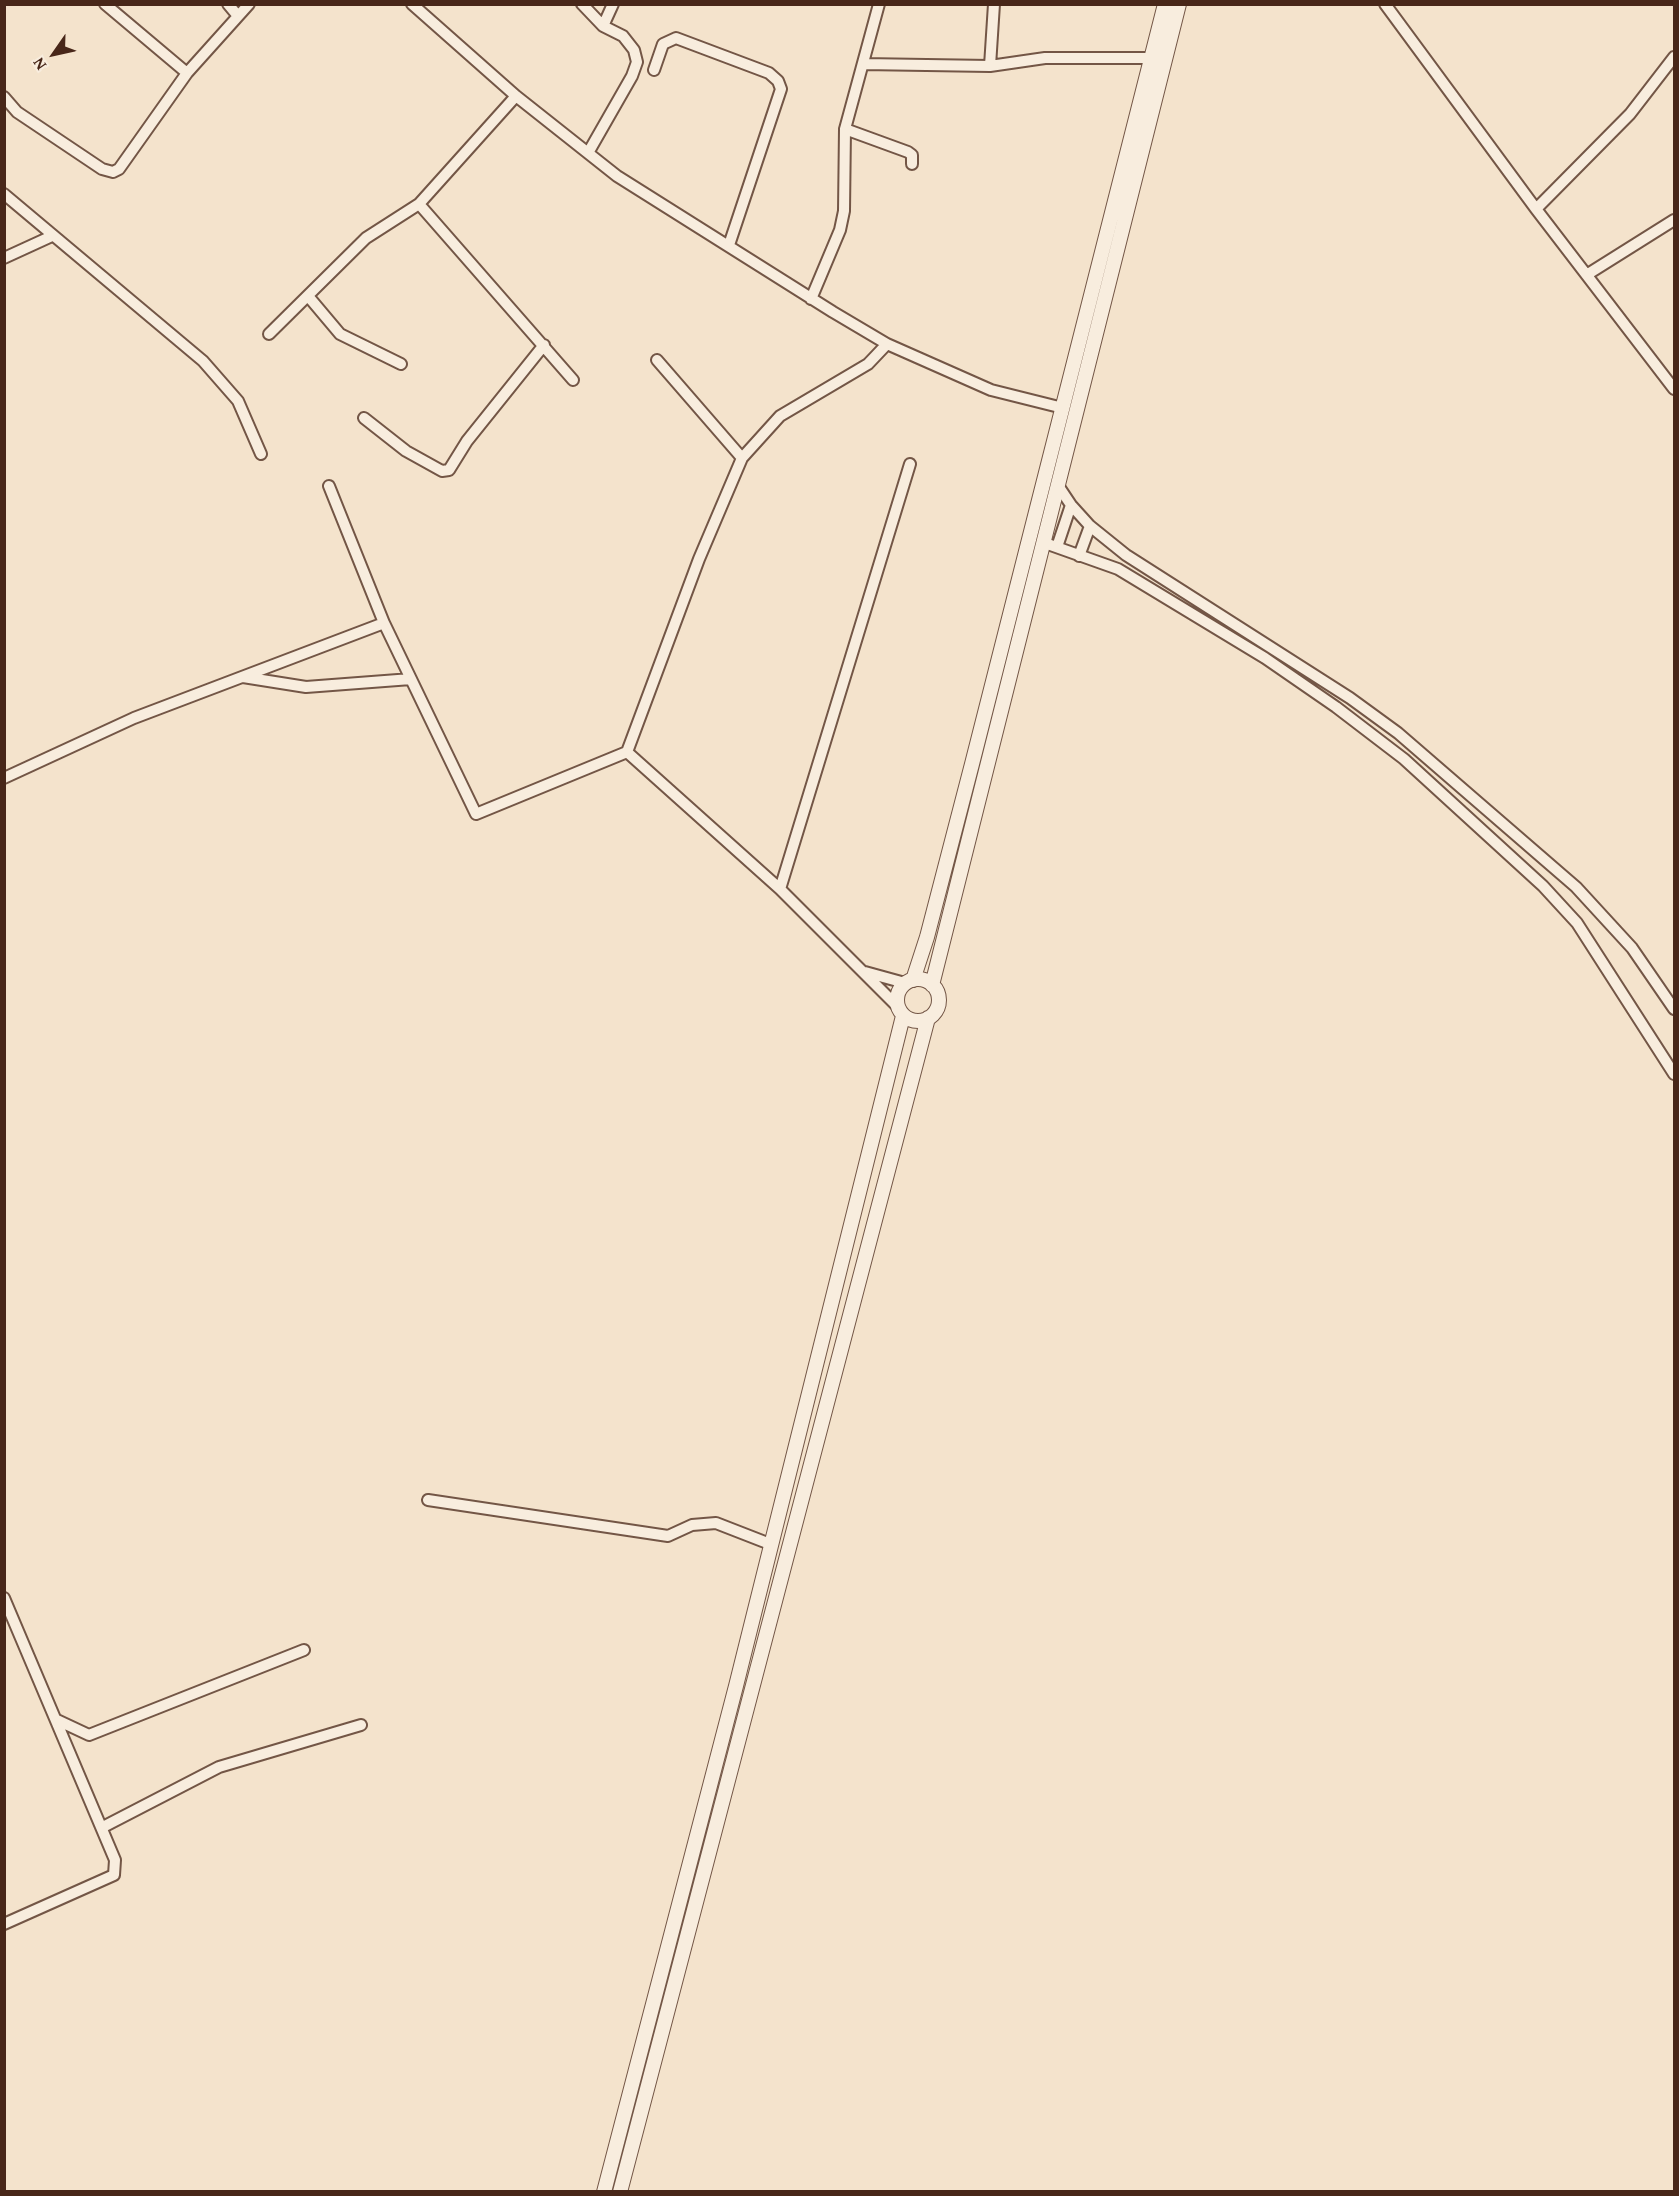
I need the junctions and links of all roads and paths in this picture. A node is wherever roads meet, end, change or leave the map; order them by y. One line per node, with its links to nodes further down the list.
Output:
1 (105, 4): 19 (street)
2 (228, 4): 12 (street)
3 (249, 4): 12 (street)
4 (412, 4): 20 (street)
5 (582, 4): 13 (street)
6 (613, 4): 13 (street)
7 (879, 4): 16 (street)
8 (994, 4): 17 (street)
9 (1166, 4): 15 (street)
10 (1179, 4): 47 (street)
11 (1385, 4): 27 (street)
12 (238, 16): 19 (street)
13 (603, 26): 23 (street)
14 (1674, 57): 27 (street)
15 (1152, 58): 17 (street); 42 (street)
16 (862, 64): 17 (street); 22 (street)
17 (990, 66)
18 (654, 70): 30 (street)
19 (187, 73): 21 (street)
20 (516, 96): 23 (street); 26 (street)
21 (4, 97)
22 (845, 129): 24 (street); 34 (street)
23 (588, 153): 30 (street)
24 (912, 164)
25 (4, 194): 29 (street)
26 (419, 204): 33 (street); 37 (street)
27 (1536, 209): 32 (street)
28 (1674, 220): 32 (street)
29 (52, 236): 31 (street); 44 (street)
30 (729, 245): 34 (street)
31 (4, 258)
32 (1588, 274): 41 (street)
33 (308, 296): 35 (street); 39 (street)
34 (811, 299): 36 (street)
35 (269, 334)
36 (887, 344): 42 (street); 45 (street)
37 (544, 345): 40 (street); 43 (street)
38 (657, 360): 45 (street)
39 (401, 364)
40 (573, 380)
41 (1674, 389)
42 (1064, 408): 61 (street)
43 (364, 417)
44 (261, 453)
45 (742, 458): 57 (street)
46 (910, 464): 59 (street)
47 (1057, 483): 49 (street); 51 (street)
48 (328, 486): 54 (street)
49 (1071, 505): 50 (street); 52 (street)
50 (1090, 526): 53 (street); 63 (street)
51 (1042, 542): 52 (street); 62 (street)
52 (1057, 547): 53 (street)
53 (1079, 556): 66 (street)
54 (384, 622): 55 (street); 56 (street)
55 (243, 677): 56 (street); 58 (street)
56 (411, 679): 57 (street)
57 (627, 752): 59 (street)
58 (4, 778)
59 (780, 889): 60 (street)
60 (865, 971): 61 (street); 64 (street)
61 (909, 982): 62 (street); 64 (street)
62 (932, 985): 65 (street)
63 (1674, 1009)
64 (901, 1011): 65 (street); 68 (street)
65 (928, 1018): 76 (street)
66 (1674, 1074)
67 (428, 1500): 68 (street)
68 (770, 1544): 75 (street)
69 (4, 1599): 71 (street)
70 (304, 1650): 71 (street)
71 (57, 1720): 73 (street)
72 (361, 1725): 73 (street)
73 (103, 1827): 74 (street)
74 (4, 1924)
75 (604, 2192)
76 (620, 2192)

